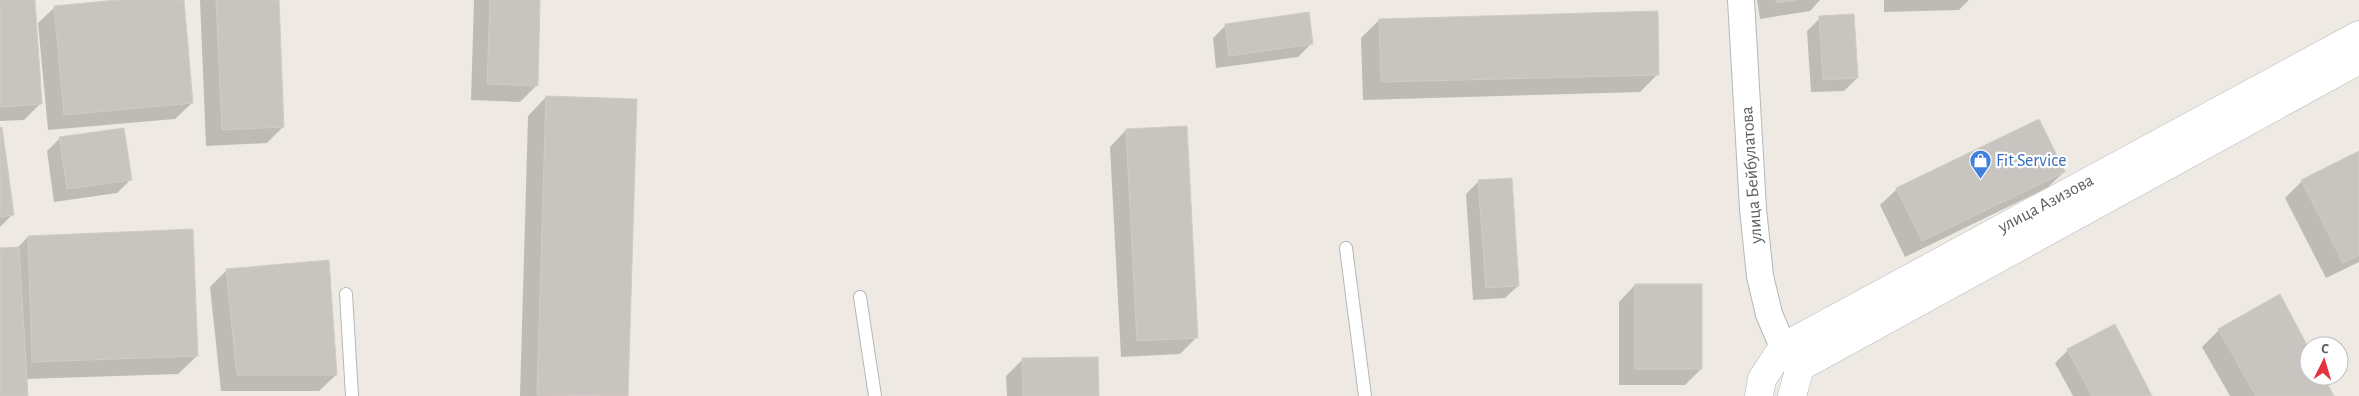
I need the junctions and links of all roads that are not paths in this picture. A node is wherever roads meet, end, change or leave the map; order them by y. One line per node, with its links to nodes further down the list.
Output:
1 (1741, 0): 7 (street, улица Бейбулатова)
2 (2359, 35): 7 (main road, улица Азизова)
3 (2359, 60): 12 (main road, улица Азизова)
4 (1346, 248): 10 (lane)
5 (346, 294): 8 (lane)
6 (860, 297): 9 (lane)
7 (1783, 346): 11 (main road, улица Азизова)
8 (352, 396)
9 (875, 396)
10 (1365, 396)
11 (1759, 396)
12 (1792, 396)

